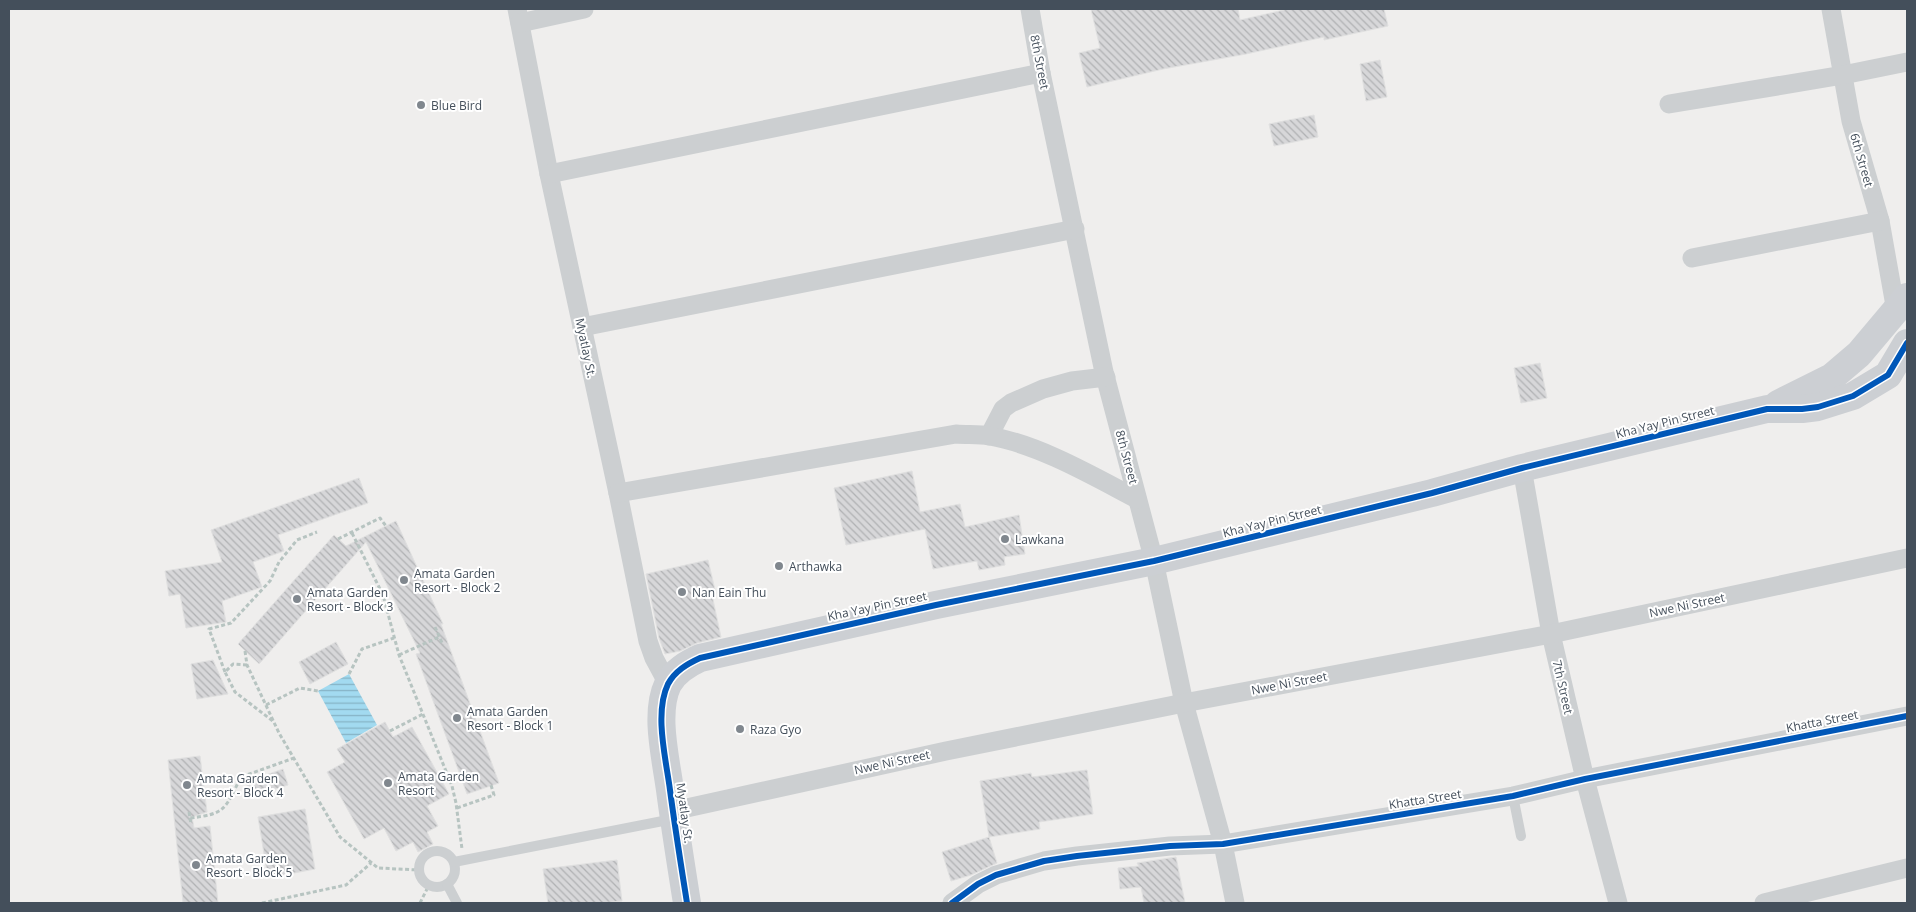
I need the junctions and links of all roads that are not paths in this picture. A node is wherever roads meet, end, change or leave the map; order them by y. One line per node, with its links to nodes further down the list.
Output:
1 (584, 9): 4 (street)
2 (1030, 9): 6 (street, 8th Street)
3 (1832, 9): 7 (street, 6th Street)
4 (519, 16): 9 (street, Myatlay St.)
5 (1907, 62): 7 (street)
6 (1041, 73): 9 (street); 11 (street, 8th Street)
7 (1843, 75): 8 (street); 10 (street, 6th Street)
8 (1669, 104)
9 (548, 174): 14 (street, Myatlay St.)
10 (1880, 221): 12 (street); 13 (street, 6th Street)
11 (1075, 229): 14 (street); 16 (street, 8th Street)
12 (1692, 258)
13 (1902, 304): 17 (street)
14 (582, 327): 20 (street, Myatlay St.)
15 (1907, 345): 17 (street, Kha Yay Pin Street)
16 (1106, 377): 18 (street); 21 (street, 8th Street)
17 (1768, 409): 19 (street, Kha Yay Pin Street)
18 (989, 436): 20 (street); 21 (street)
19 (1522, 468): 23 (street, Kha Yay Pin Street); 24 (street, 7th Street)
20 (618, 493): 25 (street, Myatlay St.)
21 (1137, 499): 23 (street, 8th Street)
22 (1907, 558): 24 (street, Nwe Ni Street)
23 (1154, 561): 25 (street, Kha Yay Pin Street); 26 (street, 8th Street)
24 (1551, 634): 26 (street, Nwe Ni Street); 28 (street, 7th Street)
25 (668, 684): 30 (street, Myatlay St.)
26 (1184, 702): 30 (street, Nwe Ni Street); 32 (street, 8th Street)
27 (1907, 716): 28 (street, Khatta Street)
28 (1585, 779): 29 (street, Khatta Street); 40 (street, 7th Street)
29 (1513, 796): 31 (lane); 32 (street, Khatta Street)
30 (673, 815): 33 (lane); 37 (street, Myatlay St.)
31 (1521, 836)
32 (1223, 844): 38 (street, Khatta Street); 39 (street, 8th Street)
33 (459, 861): 35 (lane); 35 (lane)
34 (1907, 868): 41 (street)
35 (447, 884): 36 (lane)
36 (457, 903)
37 (687, 903)
38 (952, 903)
39 (1235, 903)
40 (1618, 903)
41 (1764, 903)

